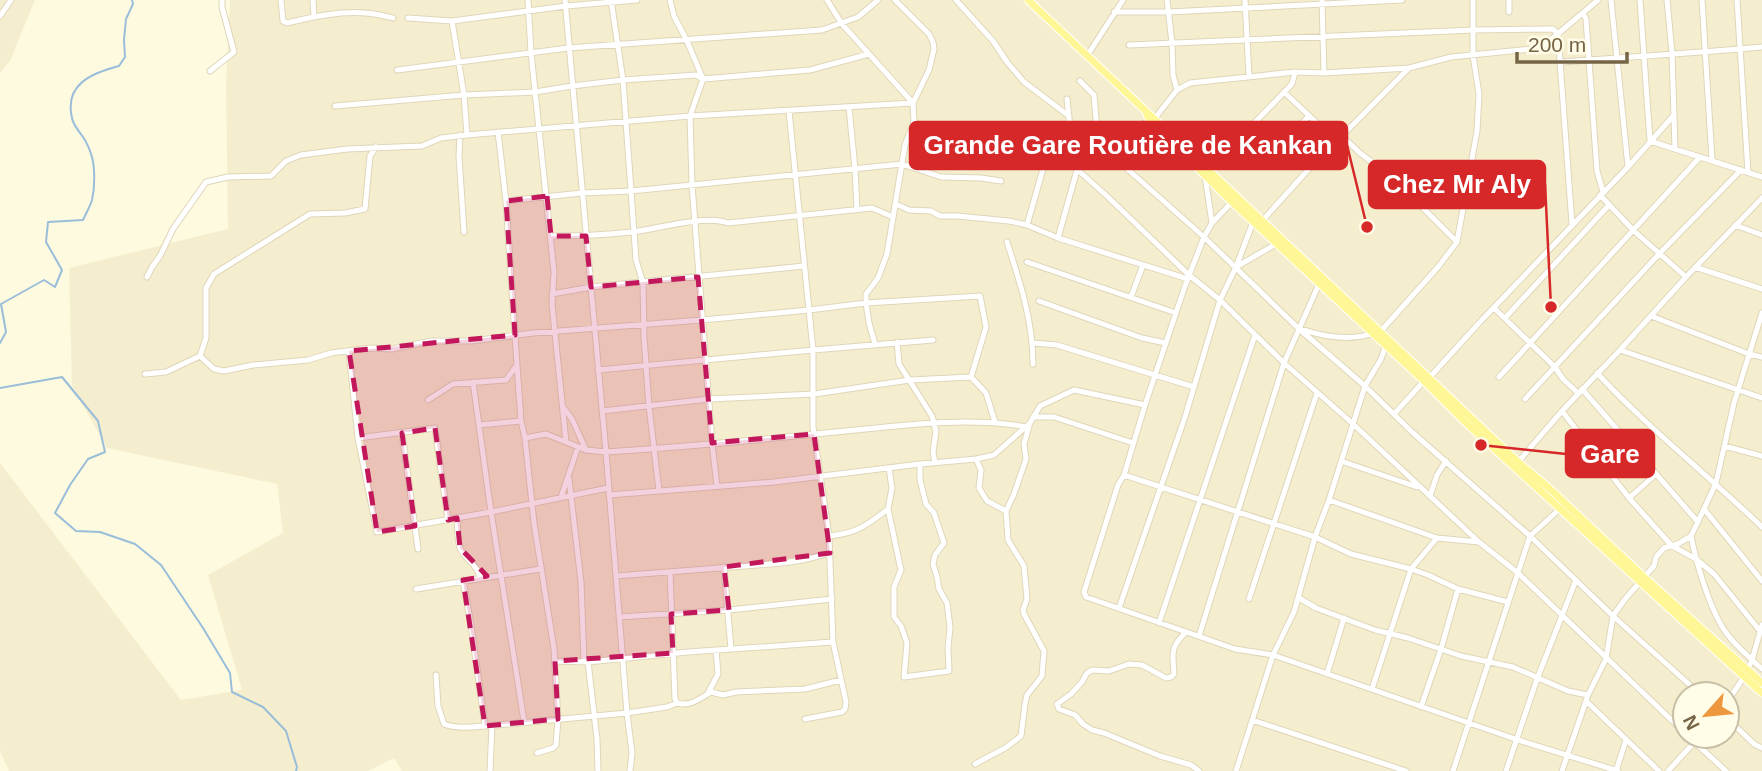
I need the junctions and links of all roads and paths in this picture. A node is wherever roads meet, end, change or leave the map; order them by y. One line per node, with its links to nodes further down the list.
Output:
1 (11, 0): 30 (street)
2 (222, 0): 64 (street)
3 (281, 0): 35 (street)
4 (313, 0): 35 (street)
5 (527, 0): 29 (street)
6 (637, 0): 25 (street)
7 (670, 0): 44 (street)
8 (827, 0): 39 (street)
9 (878, 0): 39 (street)
10 (895, 0): 77 (street)
11 (956, 0): 83 (street)
12 (1028, 0): 56 (main road)
13 (1123, 0): 31 (street)
14 (1167, 0): 32 (street)
15 (1245, 0): 28 (street)
16 (1402, 0): 26 (street)
17 (1473, 0): 40 (street)
18 (1509, 0): 33 (street)
19 (1598, 0): 34 (street)
20 (1611, 0): 58 (street)
21 (1640, 0): 57 (street)
22 (1667, 0): 53 (street)
23 (1702, 0): 51 (street)
24 (1737, 0): 50 (street)
25 (611, 1): 27 (street); 46 (street)
26 (1322, 2): 28 (street); 42 (street)
27 (565, 3): 29 (street); 49 (street)
28 (1245, 8): 32 (street); 43 (street)
29 (528, 10): 38 (street); 52 (street)
30 (1, 12)
31 (1115, 12): 32 (street); 56 (street)
32 (1169, 12): 45 (street)
33 (1509, 12)
34 (1583, 13): 41 (street); 59 (street)
35 (314, 17): 36 (street)
36 (393, 18)
37 (408, 18): 38 (street)
38 (452, 21): 60 (street)
39 (842, 24): 44 (street); 54 (street)
40 (1474, 30): 41 (street); 42 (street); 55 (street)
41 (1558, 34): 55 (street); 61 (street)
42 (1324, 37): 43 (street); 66 (street)
43 (1248, 39): 45 (street); 67 (street)
44 (687, 41): 46 (street); 68 (street)
45 (1172, 43): 47 (street); 72 (street)
46 (617, 44): 49 (street); 69 (street)
47 (1129, 45)
48 (1762, 47): 50 (street)
49 (568, 48): 52 (street); 71 (street)
50 (1741, 49): 51 (street); 111 (street)
51 (1706, 50): 53 (street); 102 (street)
52 (531, 53): 60 (street); 73 (street)
53 (1672, 53): 57 (street); 81 (street)
54 (869, 54): 68 (street); 77 (street)
55 (1473, 55): 62 (street); 144 (street)
56 (1087, 56): 85 (main road)
57 (1645, 57): 58 (street); 94 (street)
58 (1616, 59): 59 (street); 106 (street)
59 (1589, 60): 61 (street); 119 (street)
60 (459, 62): 63 (street); 75 (street)
61 (1560, 62): 132 (street)
62 (1409, 68): 66 (street); 91 (street)
63 (397, 70)
64 (210, 71)
65 (1295, 72): 66 (street); 67 (street); 74 (street)
66 (1324, 73)
67 (1249, 76): 72 (street)
68 (703, 79): 69 (street); 82 (street)
69 (623, 80): 71 (street); 86 (street)
70 (1080, 81): 95 (street)
71 (572, 86): 73 (street); 87 (street)
72 (1177, 90): 85 (street)
73 (535, 92): 75 (street); 88 (street)
74 (1284, 92): 84 (street); 92 (street)
75 (464, 95): 78 (street); 90 (street)
76 (1067, 99): 83 (street)
77 (913, 103): 79 (street); 103 (street)
78 (335, 106)
79 (849, 107): 80 (street); 107 (street)
80 (789, 111): 82 (street); 113 (street)
81 (1674, 115): 94 (street); 99 (street)
82 (690, 116): 86 (street); 116 (street)
83 (1069, 116): 98 (street)
84 (1309, 116): 93 (street); 96 (street)
85 (1152, 119): 95 (street); 112 (main road)
86 (626, 121): 87 (street); 117 (street)
87 (576, 126): 88 (street); 118 (street)
88 (539, 130): 89 (street); 120 (street)
89 (498, 132): 90 (street); 122 (street)
90 (463, 135): 97 (street); 136 (street)
91 (1342, 136): 93 (street); 144 (street)
92 (1238, 140): 96 (street); 112 (street)
93 (1336, 141): 110 (street)
94 (1650, 141): 99 (street); 106 (street)
95 (1098, 143): 98 (street); 141 (street)
96 (1282, 145): 110 (street)
97 (376, 147): 152 (street); 190 (street)
98 (1072, 148): 100 (street); 105 (street)
99 (1675, 149): 101 (street)
100 (1057, 153): 104 (street); 105 (street); 133 (street)
101 (1700, 157): 102 (street); 135 (street)
102 (1712, 160): 109 (street)
103 (902, 164): 107 (street); 115 (street); 124 (street)
104 (1008, 164)
105 (1072, 165): 108 (street)
106 (1628, 167): 119 (street)
107 (855, 169): 113 (street); 126 (street)
108 (1077, 170): 142 (street); 154 (street)
109 (1741, 170): 111 (street); 146 (street)
110 (1307, 171): 130 (street)
111 (1748, 172): 114 (street)
112 (1207, 174): 123 (main road); 130 (main road); 131 (street)
113 (795, 175): 116 (street); 127 (street)
114 (1762, 177)
115 (1001, 181)
116 (692, 185): 117 (street); 129 (street)
117 (631, 191): 118 (street); 137 (street)
118 (582, 193): 120 (street); 140 (street)
119 (1601, 194): 125 (street); 132 (street)
120 (547, 196): 122 (street); 139 (street)
121 (1762, 198): 134 (street)
122 (506, 201): 177 (street)
123 (1231, 202): 130 (main road); 131 (street)
124 (896, 204): 128 (street); 133 (street)
125 (1609, 205): 135 (street); 170 (street)
126 (857, 209): 127 (street); 128 (street)
127 (800, 214): 129 (street); 149 (street)
128 (893, 217): 164 (street)
129 (696, 221): 137 (street); 153 (street)
130 (1258, 222): 145 (main road); 150 (street); 176 (main road)
131 (1212, 223): 141 (street)
132 (1572, 224): 165 (street)
133 (1027, 225): 142 (street)
134 (1735, 225): 138 (street); 151 (street)
135 (1634, 231): 146 (street); 181 (street)
136 (464, 232)
137 (634, 232): 140 (street); 156 (street)
138 (1762, 234)
139 (551, 236): 140 (street); 160 (street)
140 (586, 236): 158 (street)
141 (1204, 237): 150 (street); 154 (street)
142 (1058, 238): 148 (street)
143 (1007, 242): 182 (street)
144 (1457, 242): 176 (street)
145 (1276, 244): 150 (street); 157 (main road)
146 (1659, 254): 155 (street); 197 (street)
147 (1027, 262): 161 (street)
148 (1143, 265): 154 (street); 161 (street)
149 (804, 266): 153 (street); 166 (street)
150 (1236, 267): 162 (street); 174 (street)
151 (1695, 267): 155 (street); 159 (street)
152 (147, 277)
153 (698, 277): 156 (street); 171 (street)
154 (1189, 277): 162 (street); 167 (street)
155 (1686, 277): 169 (street)
156 (643, 283): 158 (street); 172 (street)
157 (1319, 285): 174 (street); 176 (main road)
158 (590, 287): 160 (street); 173 (street)
159 (1762, 289)
160 (552, 294): 175 (street)
161 (1131, 298): 167 (street)
162 (1220, 300): 178 (street); 208 (street)
163 (1039, 301): 183 (street)
164 (866, 303): 166 (street); 185 (street); 202 (street)
165 (1494, 308): 170 (street); 204 (street)
166 (809, 310): 171 (street); 186 (street)
167 (1176, 313): 183 (street)
168 (1762, 313): 189 (street)
169 (1651, 316): 187 (street); 189 (street)
170 (1505, 318): 181 (street)
171 (702, 320): 172 (street); 192 (street)
172 (644, 323): 173 (street); 196 (street)
173 (594, 328): 175 (street); 198 (street)
174 (1298, 328): 176 (street); 193 (street); 207 (street)
175 (555, 331): 177 (street); 217 (street)
176 (1376, 332): 184 (main road)
177 (515, 335): 188 (street); 195 (street)
178 (1255, 335): 193 (street); 264 (street)
179 (933, 340): 180 (street)
180 (897, 342): 185 (street); 205 (street)
181 (1530, 342): 197 (street); 203 (street)
182 (1033, 343): 194 (street); 201 (street)
183 (1166, 343): 201 (street)
184 (1387, 343): 204 (main road); 207 (street)
185 (875, 344): 186 (street)
186 (813, 349): 192 (street); 212 (street)
187 (1620, 350): 199 (street); 210 (street)
188 (349, 351): 190 (street); 231 (street)
189 (1749, 354): 191 (street); 210 (street)
190 (200, 356): 200 (street)
191 (1762, 357)
192 (705, 360): 196 (street); 214 (street)
193 (1284, 363): 211 (street); 271 (street)
194 (1033, 364)
195 (517, 365): 206 (street); 223 (street)
196 (647, 366): 198 (street); 219 (street)
197 (1555, 367): 209 (street); 215 (street)
198 (598, 370): 220 (street)
199 (1597, 373): 209 (street); 253 (street)
200 (145, 374)
201 (1154, 375): 208 (street); 218 (street)
202 (971, 377): 205 (street); 225 (street)
203 (1499, 377)
204 (1427, 379): 222 (street); 247 (main road)
205 (910, 380): 212 (street); 224 (street)
206 (473, 382): 216 (street); 228 (street)
207 (1365, 386): 222 (street); 227 (street)
208 (1194, 387): 255 (street)
209 (1580, 391): 221 (street); 249 (street)
210 (1737, 391): 213 (street); 236 (street)
211 (1317, 393): 227 (street); 275 (street)
212 (814, 394): 214 (street); 230 (street)
213 (1762, 398)
214 (709, 399): 219 (street); 234 (street)
215 (1525, 399)
216 (428, 400)
217 (562, 405): 233 (street); 239 (street)
218 (1145, 405): 226 (street); 235 (street)
219 (649, 406): 220 (street); 238 (street)
220 (602, 411): 240 (street)
221 (1562, 411): 247 (street); 262 (street)
222 (1394, 414): 244 (street)
223 (522, 421): 228 (street); 232 (street)
224 (934, 422): 225 (street); 230 (street); 245 (street)
225 (995, 422): 226 (street)
226 (1029, 423): 235 (street); 242 (street); 269 (street)
227 (1352, 423): 243 (street); 256 (street)
228 (479, 425): 270 (street)
229 (401, 433): 231 (street); 273 (street); 276 (street)
230 (814, 434): 234 (street); 251 (street)
231 (358, 438): 276 (street)
232 (526, 438): 233 (street); 265 (street)
233 (566, 442): 237 (street)
234 (712, 443): 238 (street); 254 (street)
235 (1133, 443): 250 (street)
236 (1724, 446): 241 (street); 253 (street)
237 (578, 447): 239 (street); 252 (street)
238 (654, 449): 240 (street); 257 (street)
239 (586, 450): 240 (street)
240 (606, 452): 258 (street)
241 (1762, 456)
242 (976, 459): 245 (street); 269 (street)
243 (1341, 461): 256 (street); 263 (street)
244 (1446, 461): 260 (street); 279 (street)
245 (935, 463): 246 (street)
246 (919, 464): 248 (street); 267 (street)
247 (1516, 464): 266 (main road)
248 (889, 468): 251 (street); 267 (street)
249 (1656, 474): 262 (street); 274 (street)
250 (1124, 475): 255 (street); 306 (street)
251 (821, 477): 254 (street); 278 (street)
252 (569, 479): 259 (street); 261 (street)
253 (1716, 483): 268 (street); 277 (street)
254 (717, 486): 257 (street)
255 (1161, 486): 264 (street); 306 (street)
256 (1420, 487): 260 (street)
257 (659, 491): 258 (street)
258 (609, 492): 259 (street); 294 (street)
259 (570, 495): 261 (street); 329 (street)
260 (1430, 496): 283 (street)
261 (561, 497): 265 (street)
262 (1629, 498): 284 (street)
263 (1329, 500): 281 (street); 282 (street)
264 (1199, 501): 271 (street); 313 (street)
265 (532, 504): 270 (street); 289 (street)
266 (1563, 506): 279 (street); 298 (main road)
267 (888, 509): 278 (street)
268 (1704, 509): 274 (street); 299 (street)
269 (1006, 510): 362 (street)
270 (491, 512): 272 (street); 293 (street)
271 (1237, 513): 275 (street); 317 (street)
272 (457, 518): 273 (street); 295 (street)
273 (448, 520): 276 (street)
274 (1698, 522): 280 (street)
275 (1275, 524): 281 (street); 304 (street)
276 (415, 526): 285 (street)
277 (1762, 527)
278 (829, 536): 286 (street)
279 (1530, 536): 292 (street); 297 (street)
280 (1691, 536): 284 (street); 287 (street)
281 (1315, 537): 290 (street); 302 (street)
282 (1437, 538): 283 (street); 290 (street)
283 (1479, 542): 292 (street)
284 (1672, 546): 287 (street); 298 (street)
285 (418, 549)
286 (830, 553): 288 (street); 303 (street)
287 (1696, 559): 314 (street); 326 (street)
288 (724, 567): 291 (street); 307 (street)
289 (540, 569): 293 (street); 328 (street)
290 (1411, 569): 301 (street); 316 (street)
291 (670, 572): 294 (street); 308 (street)
292 (1518, 573): 305 (street); 311 (street)
293 (502, 575): 295 (street); 351 (street)
294 (616, 576): 310 (street)
295 (480, 577): 296 (street)
296 (463, 580): 300 (street); 353 (street)
297 (1576, 580): 309 (street); 311 (street)
298 (1642, 580): 309 (street); 331 (main road)
299 (1762, 580)
300 (416, 589)
301 (1458, 589): 305 (street); 320 (street)
302 (1299, 598): 312 (street); 323 (street)
303 (832, 599): 307 (street); 318 (street)
304 (1249, 599)
305 (1508, 602): 327 (street)
306 (1119, 608): 313 (street)
307 (729, 610): 308 (street); 319 (street)
308 (671, 614): 310 (street); 322 (street)
309 (1613, 616): 325 (street); 336 (street)
310 (619, 617): 324 (street)
311 (1562, 617): 325 (street); 334 (street)
312 (1344, 618): 316 (street); 332 (street)
313 (1159, 623): 315 (street)
314 (1761, 628): 326 (street)
315 (1186, 632): 317 (street); 366 (street)
316 (1391, 633): 320 (street); 339 (street)
317 (1199, 636): 323 (street)
318 (833, 642): 319 (street); 335 (street)
319 (731, 649): 321 (street)
320 (1441, 649): 327 (street); 344 (street)
321 (716, 650): 322 (street); 341 (street)
322 (673, 653): 324 (street); 343 (street)
323 (1273, 655): 332 (street); 350 (street)
324 (623, 658): 329 (street); 345 (street)
325 (1606, 659): 342 (street); 349 (street)
326 (1752, 660): 330 (street); 331 (street)
327 (1489, 661): 334 (street); 352 (street)
328 (555, 662): 329 (street); 347 (street)
329 (586, 662): 346 (street)
330 (1762, 669)
331 (1746, 673): 337 (street); 338 (main road); 340 (main road)
332 (1327, 674): 339 (street)
333 (436, 675): 353 (street)
334 (1537, 678): 342 (street); 355 (street)
335 (841, 680): 341 (street); 348 (street)
336 (1684, 680)
337 (1741, 681)
338 (1762, 684)
339 (1372, 689): 344 (street)
340 (1762, 693)
341 (708, 694): 343 (street)
342 (1587, 698): 356 (street); 361 (street)
343 (677, 703): 345 (street)
344 (1421, 706): 352 (street)
345 (627, 713): 346 (street); 365 (street)
346 (594, 716): 347 (street); 364 (street)
347 (558, 719): 351 (street); 360 (street)
348 (805, 719)
349 (1671, 719)
350 (1252, 720): 367 (street); 368 (street)
351 (524, 721): 353 (street)
352 (1469, 723): 355 (street); 369 (street)
353 (489, 725): 363 (street)
354 (1741, 731): 357 (street)
355 (1518, 740): 361 (street); 370 (street)
356 (1626, 740): 372 (street); 373 (street)
357 (1762, 748)
358 (1688, 750): 374 (street)
359 (1704, 750): 375 (street)
360 (537, 753)
361 (1568, 756): 371 (street); 372 (street)
362 (975, 764)
363 (490, 771)
364 (598, 771)
365 (630, 771)
366 (1199, 771)
367 (1236, 771)
368 (1406, 771)
369 (1453, 771)
370 (1506, 771)
371 (1562, 771)
372 (1617, 771)
373 (1659, 771)
374 (1668, 771)
375 (1726, 771)

